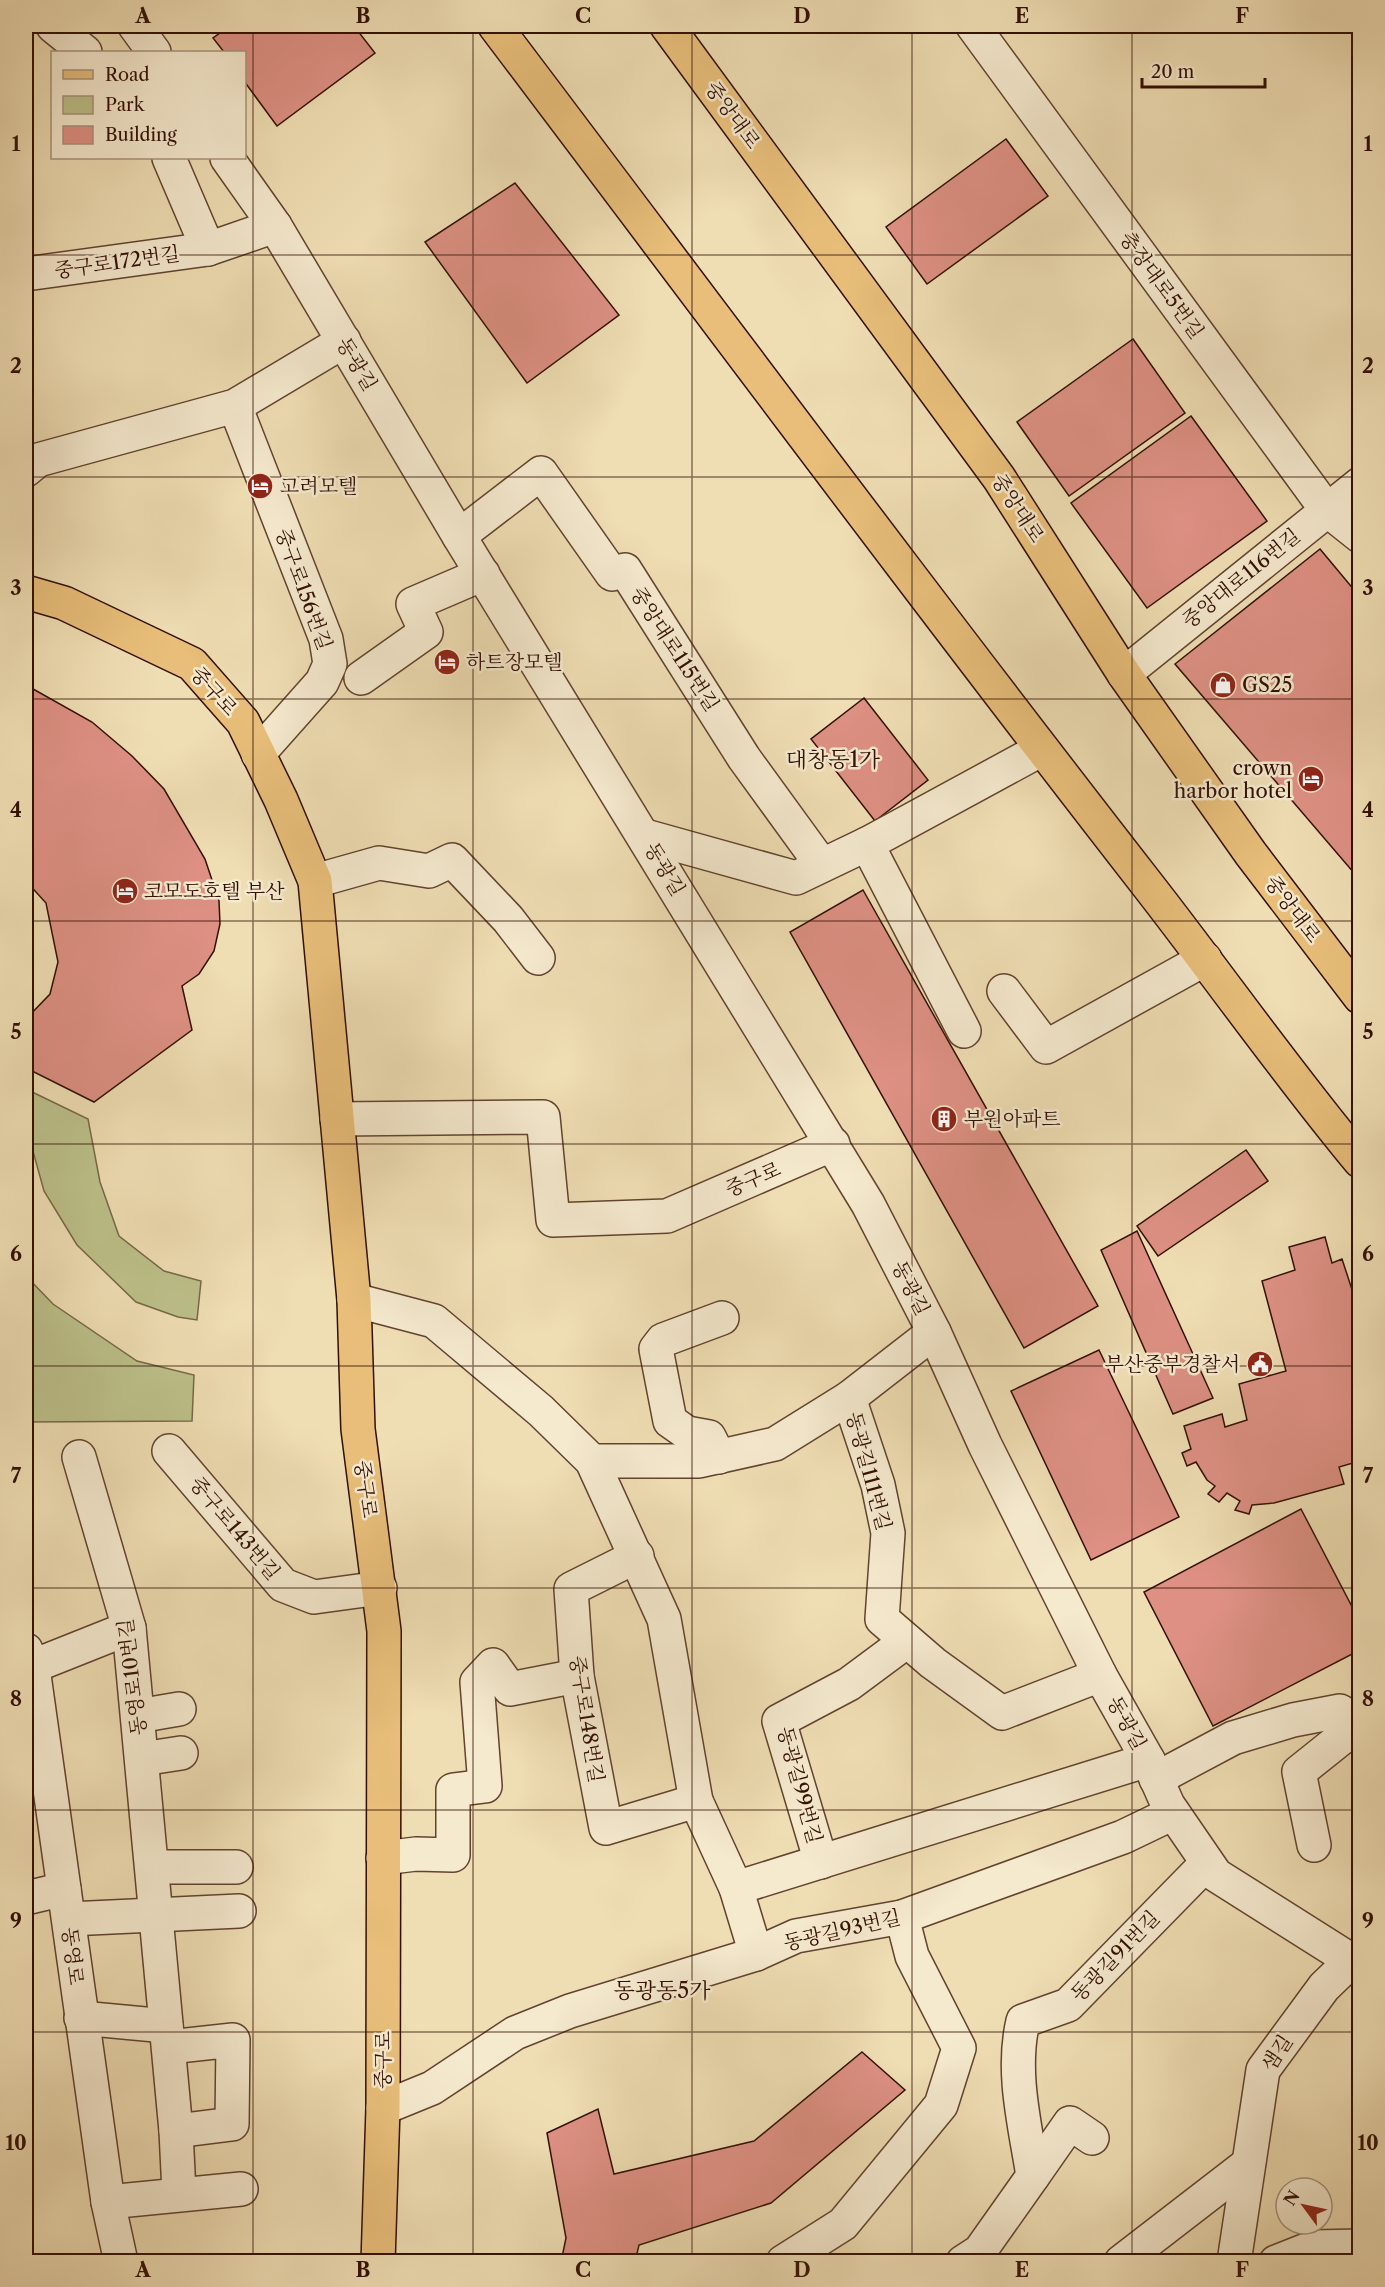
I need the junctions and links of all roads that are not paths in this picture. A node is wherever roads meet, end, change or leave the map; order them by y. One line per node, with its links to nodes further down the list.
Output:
1 (53, 26): 6 (street)
2 (135, 26): 7 (street)
3 (495, 26): 24 (main road)
4 (667, 26): 22 (main road, 중앙대로)
5 (973, 26): 17 (street, 충장대로5번길)
6 (85, 51)
7 (153, 51)
8 (169, 159): 11 (street, 중구로172번길)
9 (228, 159): 10 (street, 동광길)
10 (275, 226): 11 (street, 중구로172번길); 13 (street, 동광길)
11 (208, 249): 12 (street, 중구로172번길)
12 (26, 274)
13 (344, 341): 14 (street); 18 (street, 동광길)
14 (236, 406): 15 (street); 25 (street, 중구로156번길)
15 (26, 470)
16 (1359, 484): 17 (street, 중앙대로116번길)
17 (1326, 509): 19 (street, 충장대로5번길); 22 (street, 중앙대로116번길)
18 (459, 536): 20 (street, 동광길); 28 (street, 중앙대로115번길)
19 (1359, 536)
20 (483, 574): 23 (street); 26 (street, 동광길)
21 (26, 592): 25 (main road, 중구로)
22 (1124, 674): 33 (main road, 중앙대로)
23 (362, 678)
24 (1042, 749): 27 (street); 31 (main road)
25 (258, 753): 29 (main road, 중구로)
26 (645, 836): 28 (street); 36 (street, 동광길)
27 (867, 843): 28 (street); 34 (street)
28 (821, 864)
29 (315, 881): 30 (street); 35 (main road, 중구로)
30 (538, 958)
31 (1205, 959): 32 (street); 37 (main road)
32 (1004, 991)
33 (1359, 997)
34 (964, 1031)
35 (337, 1119): 36 (street, 중구로); 38 (main road, 중구로)
36 (833, 1144): 40 (street, 동광길)
37 (1359, 1161)
38 (354, 1300): 45 (street); 47 (main road, 중구로)
39 (722, 1318): 44 (street)
40 (934, 1332): 41 (street, 동광길111번길); 51 (street, 동광길)
41 (849, 1398): 44 (street, 동광길111번길); 49 (street, 동광길111번길)
42 (169, 1451): 47 (street, 중구로143번길)
43 (79, 1457): 48 (street, 동영로10번길)
44 (719, 1457): 45 (street, 동광길111번길)
45 (592, 1461): 46 (street)
46 (637, 1556): 52 (street, 중구로148번길); 59 (street)
47 (380, 1588): 62 (main road, 중구로)
48 (129, 1628): 50 (street); 54 (street, 동영로10번길)
49 (907, 1641): 51 (street); 63 (street, 동광길99번길)
50 (28, 1663): 69 (street, 동영로)
51 (1100, 1675): 58 (street, 동광길)
52 (577, 1676): 59 (street, 중구로148번길); 62 (street)
53 (179, 1708): 54 (street)
54 (138, 1716): 57 (street, 동영로10번길)
55 (1359, 1724): 58 (street, 동광길99번길); 61 (street)
56 (181, 1753): 57 (street)
57 (142, 1759): 65 (street, 동영로10번길)
58 (1152, 1769): 60 (street, 동광길); 63 (street, 동광길99번길)
59 (696, 1801): 67 (street)
60 (1173, 1813): 64 (street, 동광길); 72 (street, 동광길93번길)
61 (1314, 1845)
62 (383, 1858): 77 (main road, 중구로)
63 (820, 1862): 67 (street, 동광길99번길)
64 (1207, 1863): 74 (street, 동광길); 81 (street, 동광길91번길)
65 (152, 1867): 66 (street); 71 (street, 동영로10번길)
66 (236, 1867)
67 (736, 1887): 73 (street)
68 (26, 1898): 69 (street)
69 (66, 1904): 71 (street); 75 (street, 동영로)
70 (239, 1911): 71 (street)
71 (156, 1913): 76 (street, 동영로10번길)
72 (902, 1917): 73 (street, 동광길93번길); 88 (street)
73 (756, 1954): 77 (street, 동광길93번길)
74 (1355, 1964): 80 (street, 샘길)
75 (81, 2018): 76 (street); 84 (street, 동영로)
76 (167, 2036): 78 (street, 동영로10번길); 78 (street)
77 (383, 2108): 87 (main road, 중구로)
78 (176, 2131): 83 (street, 동영로10번길)
79 (1092, 2138): 81 (street)
80 (1248, 2164): 90 (street); 91 (street, 샘길)
81 (1033, 2176): 89 (street)
82 (241, 2189): 83 (street)
83 (179, 2193): 84 (street)
84 (108, 2202): 86 (street, 동영로)
85 (1359, 2246): 92 (street)
86 (121, 2262)
87 (378, 2262)
88 (783, 2262)
89 (963, 2262)
90 (1120, 2262)
91 (1234, 2262)
92 (1276, 2262)

